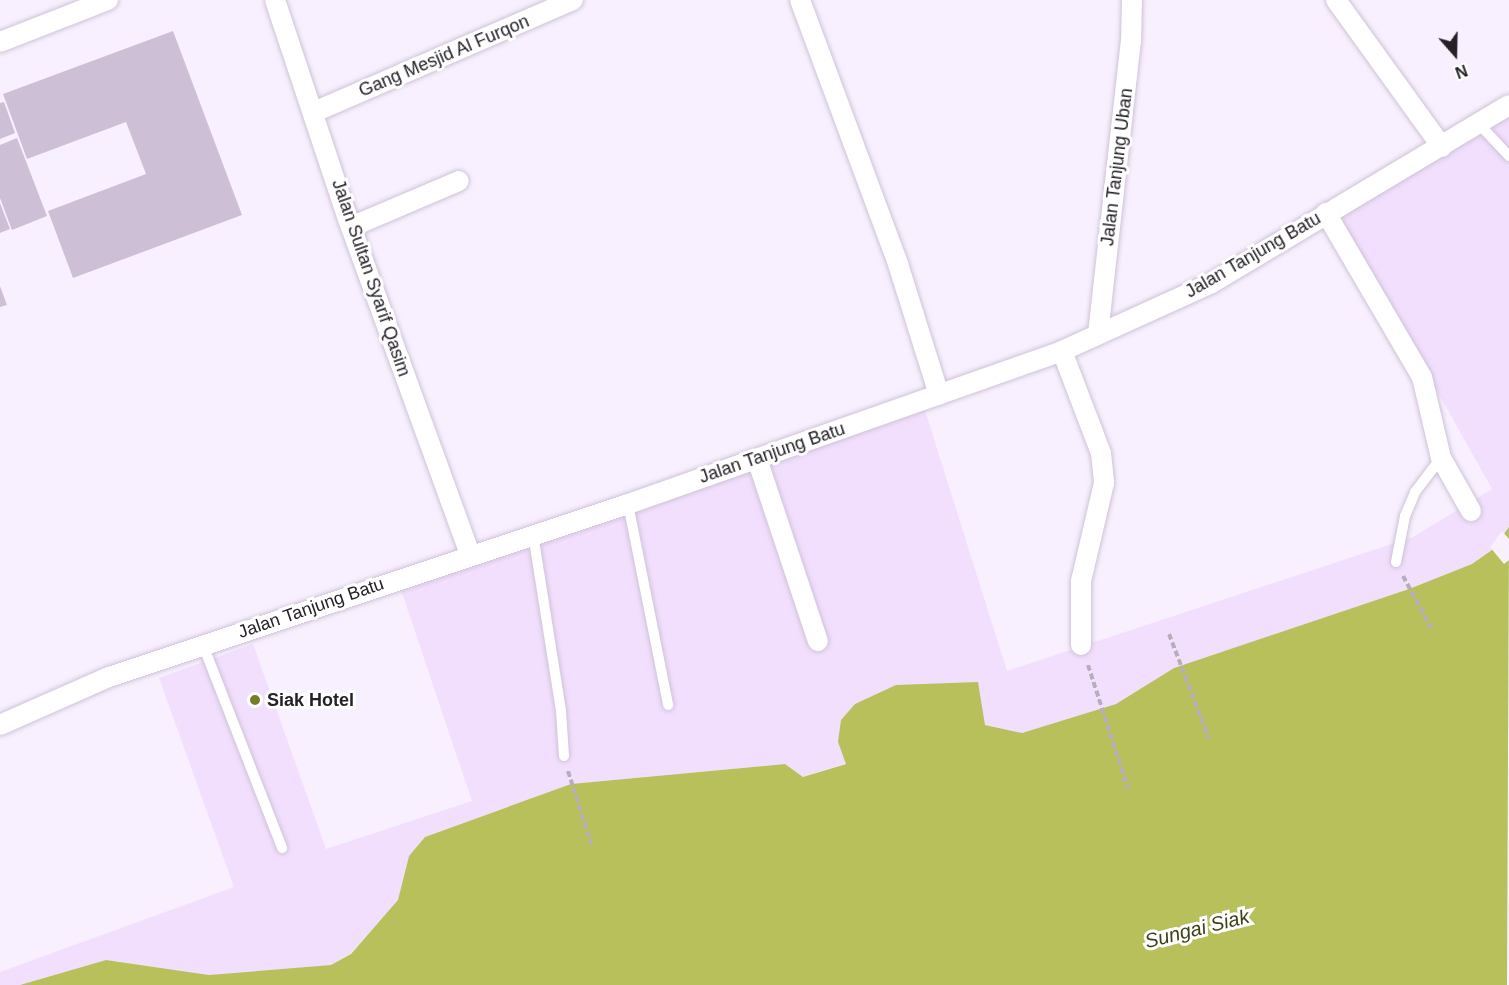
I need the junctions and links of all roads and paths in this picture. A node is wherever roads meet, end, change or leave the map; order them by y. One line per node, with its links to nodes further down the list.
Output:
1 (108, 0): 7 (street)
2 (275, 0): 9 (street, Jalan Sultan Syarif Qasim)
3 (573, 0): 9 (street, Gang Mesjid Al Furqon)
4 (800, 0): 18 (street)
5 (1132, 0): 16 (street, Jalan Tanjung Uban)
6 (1336, 0): 11 (street)
7 (0, 42)
8 (1509, 105): 10 (street, Jalan Tanjung Batu)
9 (314, 112): 15 (street, Jalan Sultan Syarif Qasim)
10 (1479, 124): 11 (street, Jalan Tanjung Batu); 12 (lane)
11 (1442, 147): 14 (street, Jalan Tanjung Batu)
12 (1509, 156)
13 (459, 181): 15 (street)
14 (1326, 213): 16 (street, Jalan Tanjung Batu); 19 (street)
15 (351, 227): 24 (street, Jalan Sultan Syarif Qasim)
16 (1098, 334): 17 (street, Jalan Tanjung Batu)
17 (1062, 351): 18 (street, Jalan Tanjung Batu); 30 (street)
18 (939, 395): 20 (street, Jalan Tanjung Batu)
19 (1441, 458): 22 (street); 25 (lane)
20 (757, 459): 21 (street, Jalan Tanjung Batu); 28 (street)
21 (628, 504): 23 (street, Jalan Tanjung Batu); 31 (lane)
22 (1471, 511)
23 (533, 534): 24 (street, Jalan Tanjung Batu); 34 (lane)
24 (470, 554): 29 (street, Jalan Tanjung Batu)
25 (1396, 562): 26 (path)
26 (1431, 628)
27 (1169, 634): 33 (path)
28 (818, 641)
29 (203, 645): 32 (street, Jalan Tanjung Batu); 37 (lane)
30 (1081, 645): 35 (path)
31 (668, 705)
32 (0, 725)
33 (1209, 739)
34 (564, 756): 36 (path)
35 (1128, 789)
36 (591, 844)
37 (282, 848)

